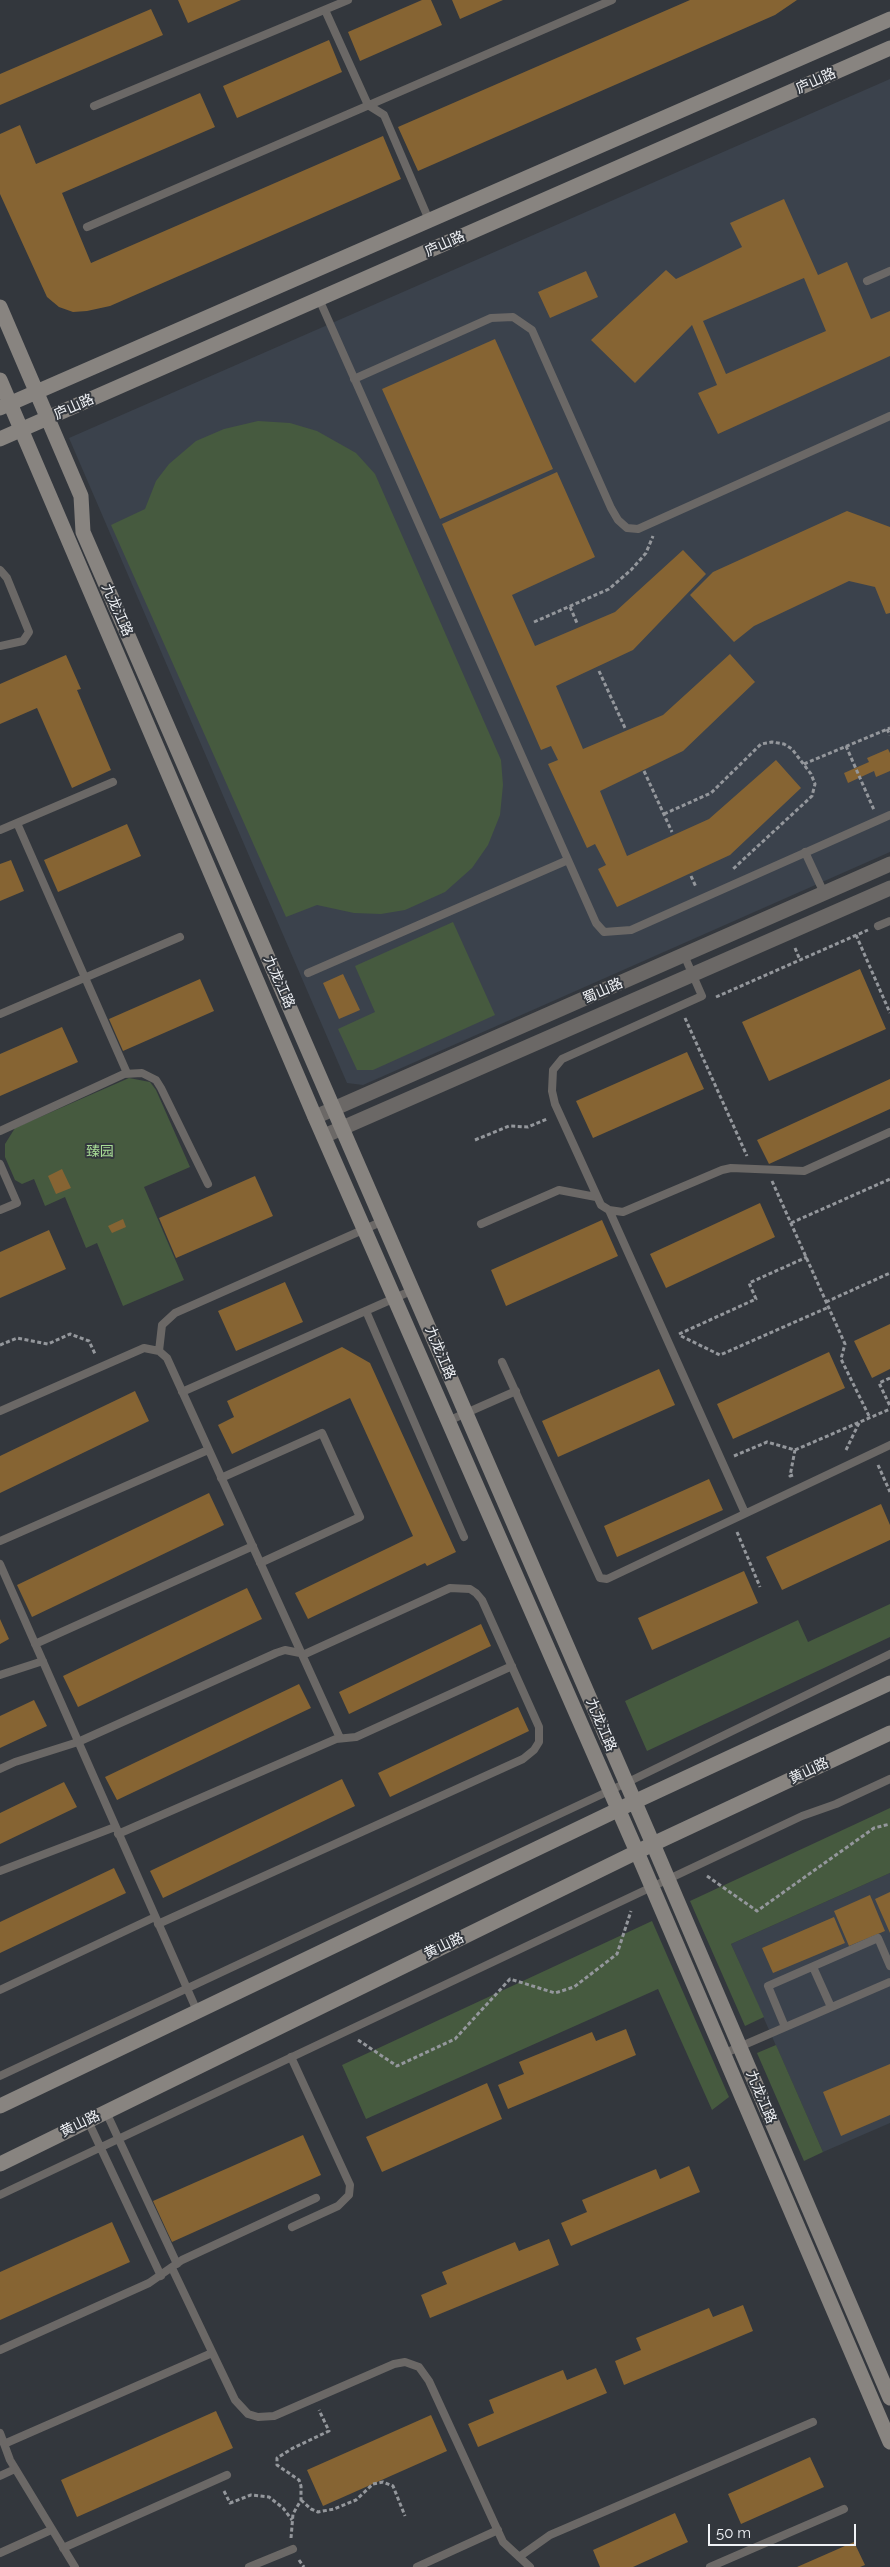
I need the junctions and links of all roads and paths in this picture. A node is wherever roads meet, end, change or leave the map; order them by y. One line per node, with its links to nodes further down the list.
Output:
1 (348, 0): 4 (lane)
2 (612, 0): 3 (lane)
3 (593, 4): 7 (lane)
4 (325, 10): 7 (lane); 8 (lane)
5 (890, 19): 9 (street, 庐山路)
6 (890, 48): 13 (street, 庐山路)
7 (368, 105): 9 (lane); 10 (lane)
8 (94, 106)
9 (429, 220): 17 (street, 庐山路)
10 (87, 227)
11 (890, 271): 12 (lane)
12 (867, 281)
13 (319, 299): 15 (lane); 20 (street, 庐山路)
14 (0, 307): 17 (street, 九龙江路)
15 (354, 379): 23 (lane); 44 (lane)
16 (0, 380): 18 (street, 九龙江路)
17 (36, 391): 18 (street, 庐山路); 20 (street, 九龙江路)
18 (5, 406): 21 (street, 九龙江路)
19 (890, 416): 23 (lane)
20 (48, 418): 21 (street, 庐山路); 62 (street, 九龙江路)
21 (22, 430): 22 (street, 庐山路); 64 (street, 九龙江路)
22 (0, 439)
23 (659, 521): 25 (path)
24 (0, 570): 28 (lane)
25 (570, 607): 26 (path); 27 (path)
26 (534, 622)
27 (577, 623)
28 (0, 646)
29 (599, 671): 30 (path)
30 (624, 728)
31 (889, 728): 32 (path); 33 (path)
32 (890, 735)
33 (846, 746): 34 (path); 39 (path)
34 (804, 764): 37 (path); 46 (path)
35 (644, 771): 37 (path)
36 (113, 782): 40 (lane)
37 (664, 814): 42 (path)
38 (890, 814): 39 (lane)
39 (878, 820): 43 (lane)
40 (17, 823): 41 (lane); 56 (lane)
41 (0, 830)
42 (672, 832)
43 (805, 852): 44 (lane); 48 (lane)
44 (568, 860): 54 (lane)
45 (890, 864): 48 (street, 蜀山路)
46 (728, 873)
47 (890, 888): 55 (street, 蜀山路)
48 (824, 893): 53 (street, 蜀山路)
49 (890, 921): 50 (lane)
50 (878, 926): 51 (path)
51 (856, 935): 57 (path); 59 (path)
52 (180, 937): 56 (lane)
53 (684, 955): 55 (lane); 62 (street, 蜀山路)
54 (308, 973)
55 (692, 975): 58 (lane); 65 (street, 蜀山路)
56 (85, 979): 60 (lane); 61 (lane)
57 (713, 998)
58 (680, 1006): 63 (lane); 71 (path)
59 (890, 1013)
60 (0, 1014)
61 (127, 1073): 66 (lane); 74 (lane)
62 (335, 1108): 64 (street, 蜀山路); 65 (street, 九龙江路)
63 (560, 1113): 69 (path); 75 (lane)
64 (315, 1117): 68 (street, 九龙江路)
65 (343, 1128): 68 (street, 蜀山路); 78 (street, 九龙江路)
66 (0, 1131)
67 (890, 1132): 72 (lane)
68 (324, 1136): 81 (street, 九龙江路)
69 (475, 1140)
70 (0, 1164): 76 (lane)
71 (753, 1168): 72 (lane); 77 (lane)
72 (766, 1170): 79 (path)
73 (890, 1179): 79 (path)
74 (208, 1184)
75 (596, 1197): 77 (lane); 80 (lane)
76 (0, 1210)
77 (609, 1210): 90 (lane)
78 (383, 1221): 81 (lane); 84 (street, 九龙江路)
79 (791, 1223): 82 (path)
80 (481, 1224)
81 (365, 1230): 85 (street, 九龙江路); 92 (lane)
82 (807, 1256): 86 (path); 89 (path)
83 (890, 1273): 86 (path)
84 (413, 1290): 85 (lane); 100 (street, 九龙江路)
85 (395, 1298): 88 (lane); 102 (street, 九龙江路)
86 (826, 1302): 87 (path)
87 (829, 1307): 89 (path); 101 (path)
88 (366, 1311): 97 (lane); 115 (lane)
89 (678, 1335): 90 (path)
90 (667, 1340): 109 (lane)
91 (0, 1345): 94 (path)
92 (159, 1351): 94 (lane); 97 (lane)
93 (502, 1362): 96 (lane)
94 (101, 1366): 99 (lane)
95 (890, 1378): 98 (path)
96 (516, 1391): 100 (lane); 114 (lane)
97 (182, 1392): 105 (lane)
98 (890, 1407): 101 (path)
99 (0, 1411)
100 (466, 1413): 102 (lane); 133 (street, 九龙江路)
101 (870, 1418): 103 (path)
102 (448, 1421): 134 (street, 九龙江路)
103 (859, 1422): 106 (path); 108 (path)
104 (890, 1445): 107 (lane)
105 (208, 1450): 111 (lane); 116 (lane)
106 (795, 1450): 109 (path); 110 (path)
107 (873, 1453): 112 (path); 113 (lane)
108 (838, 1454)
109 (722, 1462): 113 (lane)
110 (798, 1472)
111 (222, 1478): 117 (lane); 118 (lane)
112 (890, 1492)
113 (745, 1513): 114 (lane)
114 (731, 1520): 120 (path)
115 (464, 1537)
116 (0, 1541)
117 (252, 1546): 118 (lane); 121 (lane)
118 (260, 1563): 122 (lane)
119 (0, 1565): 121 (lane)
120 (760, 1587)
121 (35, 1644): 124 (lane)
122 (302, 1654): 125 (lane); 129 (lane); 130 (lane)
123 (890, 1654): 133 (lane)
124 (42, 1661): 126 (lane); 130 (lane)
125 (512, 1666): 129 (lane); 146 (lane)
126 (0, 1675)
127 (890, 1683): 135 (street)
128 (890, 1733): 139 (street, 黄山路)
129 (340, 1738): 138 (lane)
130 (78, 1742): 131 (lane); 138 (lane)
131 (0, 1769)
132 (890, 1779): 141 (lane)
133 (626, 1783): 134 (lane); 135 (street, 九龙江路)
134 (609, 1790): 136 (street, 九龙江路); 150 (lane)
135 (634, 1802): 136 (street); 139 (street, 九龙江路)
136 (618, 1810): 140 (street, 九龙江路); 153 (street)
137 (890, 1824): 141 (path)
138 (117, 1831): 142 (lane); 146 (lane)
139 (653, 1844): 140 (street, 黄山路); 143 (street, 九龙江路)
140 (637, 1852): 144 (street, 九龙江路); 161 (street, 黄山路)
141 (694, 1867): 143 (lane)
142 (0, 1871)
143 (668, 1879): 144 (lane); 156 (street, 九龙江路)
144 (652, 1887): 145 (lane); 157 (street, 九龙江路)
145 (637, 1894): 155 (lane); 155 (path)
146 (156, 1921): 150 (lane); 151 (lane)
147 (890, 1966): 148 (lane)
148 (813, 1967): 152 (lane); 154 (lane)
149 (890, 1982): 152 (lane)
150 (187, 1988): 153 (lane); 159 (lane)
151 (0, 1990)
152 (831, 2007): 154 (lane)
153 (198, 2011): 160 (street)
154 (785, 2027): 156 (lane)
155 (345, 2032): 158 (lane)
156 (740, 2046): 157 (lane); 173 (street, 九龙江路)
157 (723, 2054): 177 (street, 九龙江路)
158 (291, 2057): 163 (lane); 168 (lane)
159 (0, 2076)
160 (0, 2106)
161 (106, 2112): 162 (street, 黄山路); 163 (lane)
162 (88, 2121): 164 (lane); 165 (street, 黄山路)
163 (118, 2139): 164 (lane); 169 (lane)
164 (100, 2147): 166 (lane); 170 (lane)
165 (0, 2164)
166 (0, 2195)
167 (316, 2198): 169 (lane)
168 (292, 2227)
169 (174, 2266): 170 (lane); 172 (lane)
170 (161, 2276): 171 (lane)
171 (0, 2350)
172 (212, 2352): 174 (lane); 178 (lane)
173 (888, 2390)
174 (314, 2398): 182 (path); 187 (lane)
175 (813, 2422): 191 (lane)
176 (0, 2432): 178 (lane)
177 (890, 2442)
178 (4, 2444): 179 (lane)
179 (15, 2469): 180 (lane); 186 (lane)
180 (0, 2476)
181 (223, 2477): 185 (path); 188 (lane)
182 (301, 2500): 184 (path); 185 (path)
183 (844, 2509): 197 (lane)
184 (404, 2516)
185 (292, 2521): 189 (path)
186 (51, 2530): 188 (lane); 190 (lane)
187 (498, 2530): 191 (lane); 195 (lane)
188 (63, 2548): 192 (lane)
189 (293, 2549): 193 (lane); 194 (path)
190 (0, 2553)
191 (519, 2557): 196 (lane)
192 (75, 2567)
193 (249, 2567)
194 (304, 2567)
195 (417, 2567)
196 (530, 2567)
197 (710, 2567)

